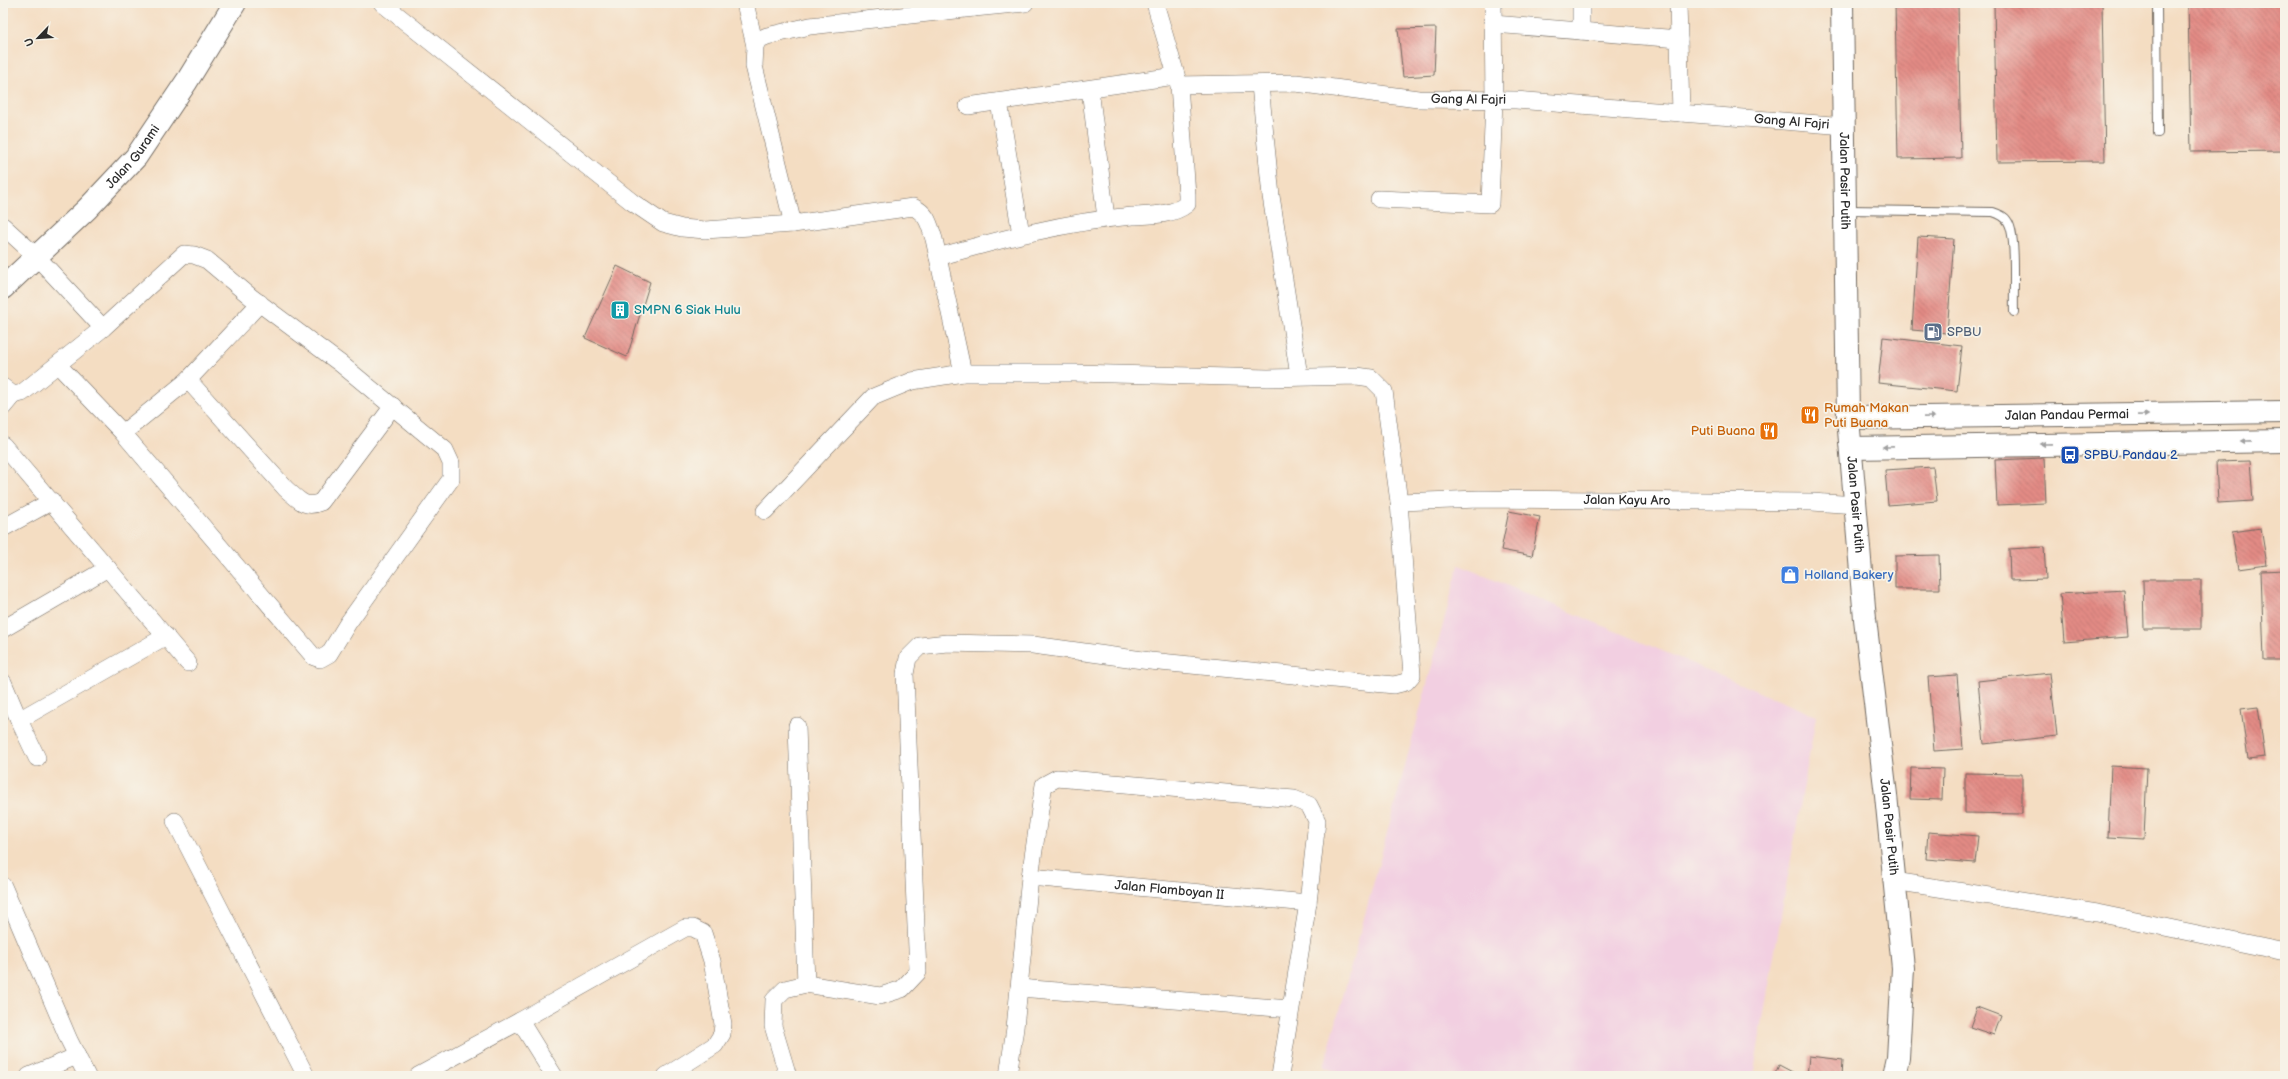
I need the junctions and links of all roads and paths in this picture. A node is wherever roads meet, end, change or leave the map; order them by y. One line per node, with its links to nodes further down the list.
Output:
1 (235, 3): 32 (main road, Jalan Gurami)
2 (382, 3): 28 (street)
3 (745, 3): 15 (street)
4 (1025, 3): 11 (street)
5 (1155, 3): 16 (street)
6 (1493, 3): 12 (street)
7 (1581, 3): 13 (street)
8 (1678, 3): 14 (street)
9 (1842, 3): 23 (main road, Jalan Pasir Putih)
10 (2157, 3): 24 (lane)
11 (974, 6): 15 (street)
12 (1493, 24): 13 (street); 19 (street)
13 (1581, 31): 14 (street)
14 (1679, 39): 22 (street)
15 (754, 46): 28 (street)
16 (1177, 81): 17 (street, Gang Al Fajri); 18 (street, Gang Al Fajri); 27 (street)
17 (1260, 84): 19 (street, Gang Al Fajri); 39 (street)
18 (1090, 89): 20 (street, Gang Al Fajri); 27 (street)
19 (1494, 100): 22 (street, Gang Al Fajri); 25 (street)
20 (999, 102): 21 (street, Gang Al Fajri); 30 (street)
21 (968, 106)
22 (1682, 113): 23 (street, Gang Al Fajri)
23 (1845, 126): 26 (main road, Jalan Pasir Putih)
24 (2158, 133)
25 (1378, 199)
26 (1847, 210): 35 (lane); 44 (main road, Jalan Pasir Putih)
27 (1106, 218): 30 (street)
28 (793, 224): 31 (street)
29 (3, 226): 32 (street)
30 (1021, 234): 31 (street)
31 (938, 256): 38 (street)
32 (37, 257): 33 (main road, Jalan Gurami); 36 (street)
33 (3, 288)
34 (260, 303): 36 (street); 40 (street); 42 (street)
35 (2014, 312)
36 (103, 328): 37 (street)
37 (58, 365): 41 (street); 45 (street)
38 (963, 373): 39 (street); 52 (street)
39 (1299, 376): 50 (street)
40 (188, 380): 42 (street); 45 (street)
41 (6, 397)
42 (393, 406): 45 (street)
43 (2285, 412): 44 (main road, Jalan Pandau Permai, one-way to 43)
44 (1848, 418): 48 (main road, Jalan Pasir Putih)
45 (124, 433)
46 (2285, 440): 48 (main road, one-way to 48)
47 (3, 445): 49 (street)
48 (1852, 448): 51 (main road, Jalan Pasir Putih)
49 (52, 501): 53 (street); 54 (street)
50 (1399, 502): 51 (street, Jalan Kayu Aro); 68 (street)
51 (1856, 505): 64 (main road, Jalan Pasir Putih)
52 (765, 511)
53 (3, 528)
54 (108, 568): 55 (street); 56 (street)
55 (3, 629)
56 (166, 636): 57 (street); 59 (street)
57 (188, 663)
58 (3, 682): 59 (street)
59 (19, 720): 61 (street)
60 (797, 726): 68 (street)
61 (37, 758)
62 (175, 821): 75 (street)
63 (1030, 877): 66 (street, Jalan Flamboyan II); 66 (street); 69 (street)
64 (1894, 881): 67 (street); 82 (main road, Jalan Pasir Putih)
65 (3, 886): 72 (street)
66 (1308, 902): 70 (street)
67 (2285, 952)
68 (806, 984): 79 (street)
69 (1019, 988): 70 (street); 80 (street)
70 (1290, 1009): 81 (street)
71 (520, 1021): 76 (street); 77 (street); 78 (street)
72 (77, 1056): 73 (street); 74 (street)
73 (29, 1076)
74 (87, 1076)
75 (306, 1076)
76 (418, 1076)
77 (554, 1076)
78 (666, 1076)
79 (788, 1076)
80 (1008, 1076)
81 (1280, 1076)
82 (1894, 1076)

